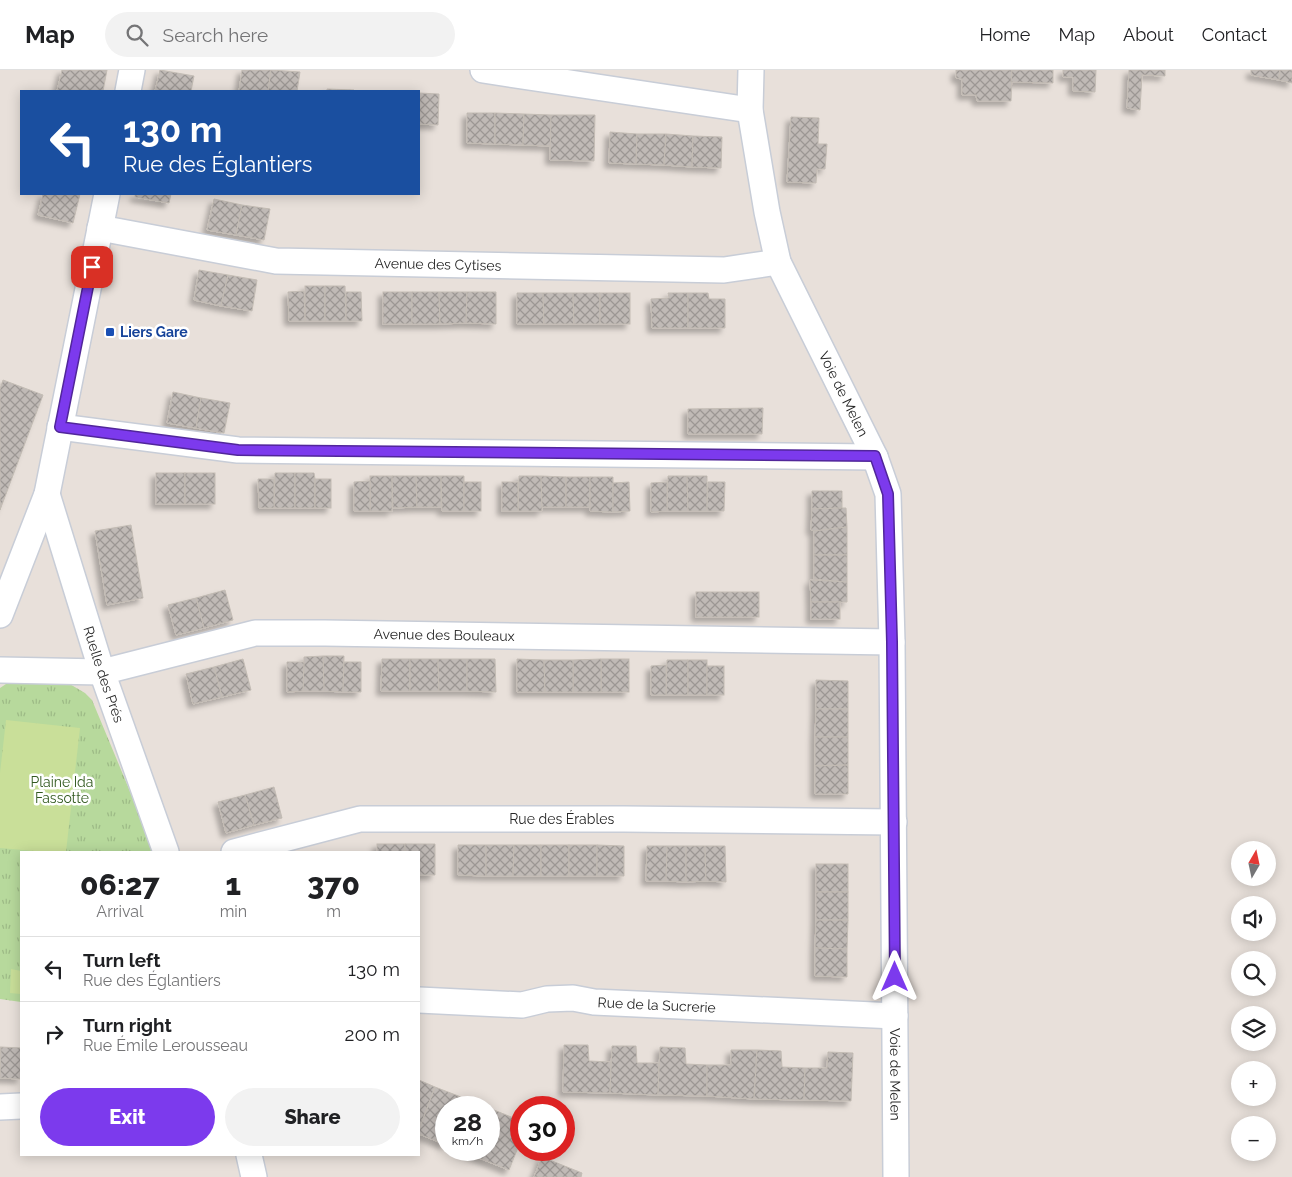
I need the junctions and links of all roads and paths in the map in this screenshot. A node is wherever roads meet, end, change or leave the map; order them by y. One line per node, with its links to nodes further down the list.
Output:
1 (132, 70): 4 (street)
2 (483, 70): 5 (street)
3 (751, 70): 5 (street, Voie de Melen)
4 (128, 90)
5 (750, 110): 8 (street, Voie de Melen)
6 (107, 195): 7 (street)
7 (100, 228): 8 (street, Avenue des Cytises); 9 (street)
8 (778, 262): 10 (street, Voie de Melen)
9 (60, 427): 10 (street); 11 (street)
10 (875, 456): 13 (street, Voie de Melen)
11 (46, 494): 12 (street); 15 (street, Ruelle des Prés)
12 (0, 615)
13 (892, 642): 15 (street, Avenue des Bouleaux); 16 (street, Voie de Melen)
14 (0, 670): 15 (street, Avenue des Bouleaux)
15 (102, 672): 17 (street, Ruelle des Prés)
16 (894, 822): 18 (street, Rue des Érables); 20 (street, Voie de Melen)
17 (166, 851)
18 (238, 851)
19 (420, 1000): 20 (street, Rue de la Sucrerie)
20 (895, 1016): 25 (street, Voie de Melen)
21 (20, 1106): 22 (street)
22 (0, 1107)
23 (249, 1156): 24 (street)
24 (254, 1177)
25 (896, 1177)

